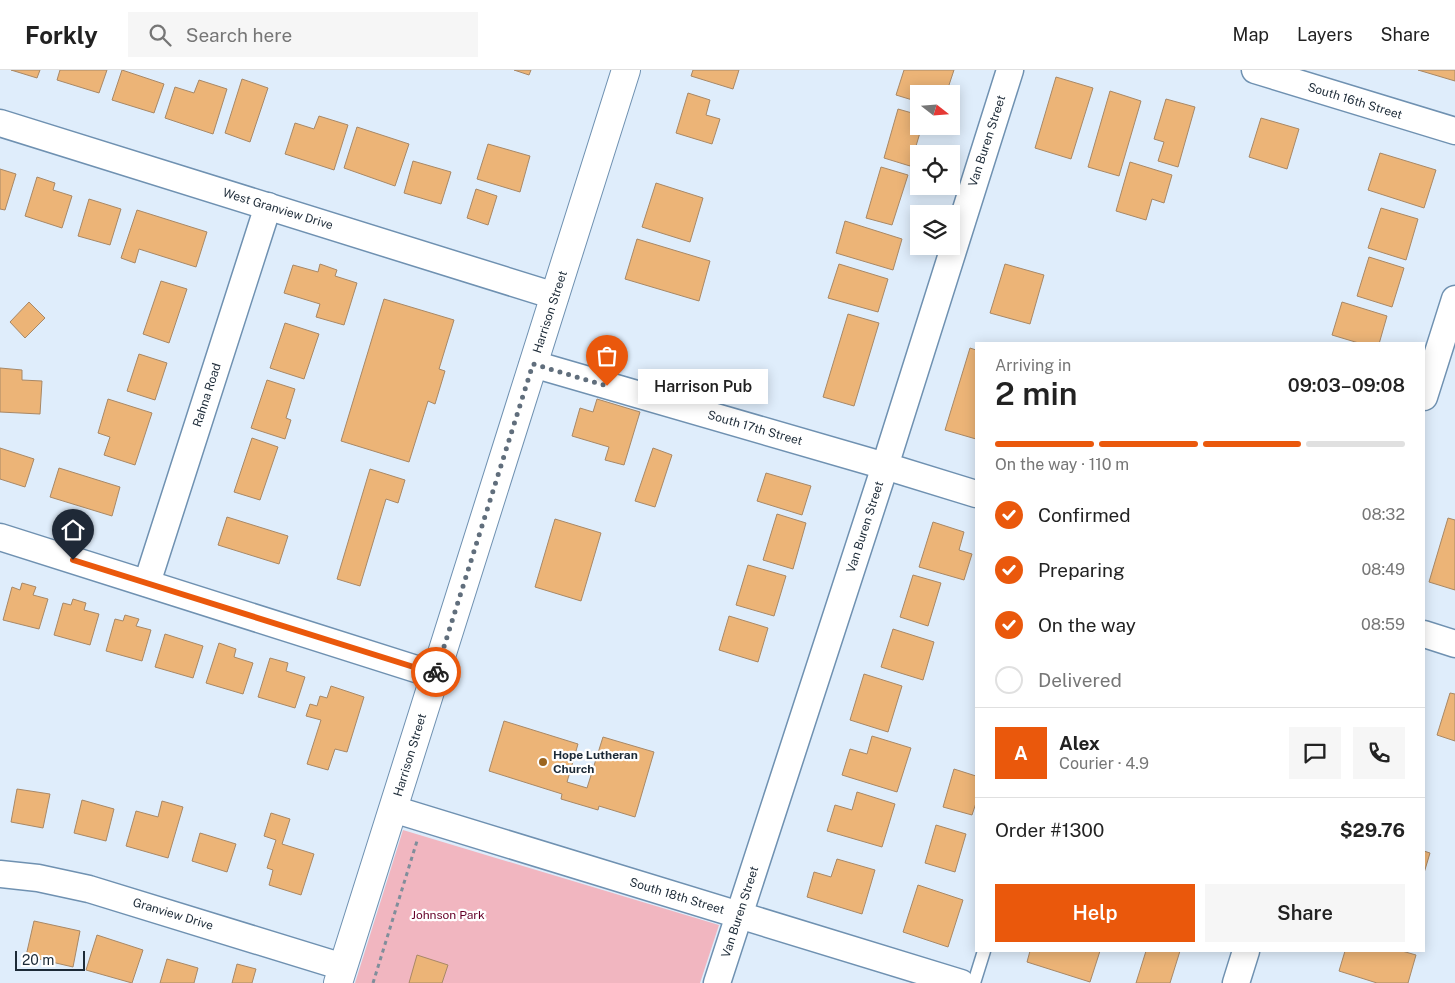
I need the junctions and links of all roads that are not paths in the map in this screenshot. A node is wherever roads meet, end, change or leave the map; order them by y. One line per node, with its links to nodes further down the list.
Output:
1 (626, 70): 7 (street, Harrison Street)
2 (1010, 70): 11 (street, Van Buren Street)
3 (1255, 70): 5 (street, South 16th Street)
4 (0, 123): 6 (street, West Granview Drive)
5 (1455, 131)
6 (268, 206): 7 (street, West Granview Drive); 14 (street, Rahna Road)
7 (555, 296): 9 (street, Harrison Street)
8 (1455, 299): 10 (street)
9 (533, 364): 11 (street, South 17th Street); 17 (street, Harrison Street)
10 (1425, 394)
11 (885, 466): 12 (street, South 17th Street); 20 (street, Van Buren Street)
12 (975, 494)
13 (0, 537): 14 (street)
14 (147, 583): 17 (street)
15 (1425, 634): 16 (street)
16 (1455, 644)
17 (436, 674): 18 (street, Harrison Street)
18 (393, 810): 20 (street, South 18th Street); 23 (street, Harrison Street)
19 (0, 874): 23 (street, Granview Drive)
20 (739, 915): 24 (street, Van Buren Street); 25 (street, South 18th Street)
21 (984, 952): 26 (lane)
22 (1246, 952): 27 (street)
23 (341, 975)
24 (717, 983)
25 (960, 983)
26 (974, 983)
27 (1236, 983)

